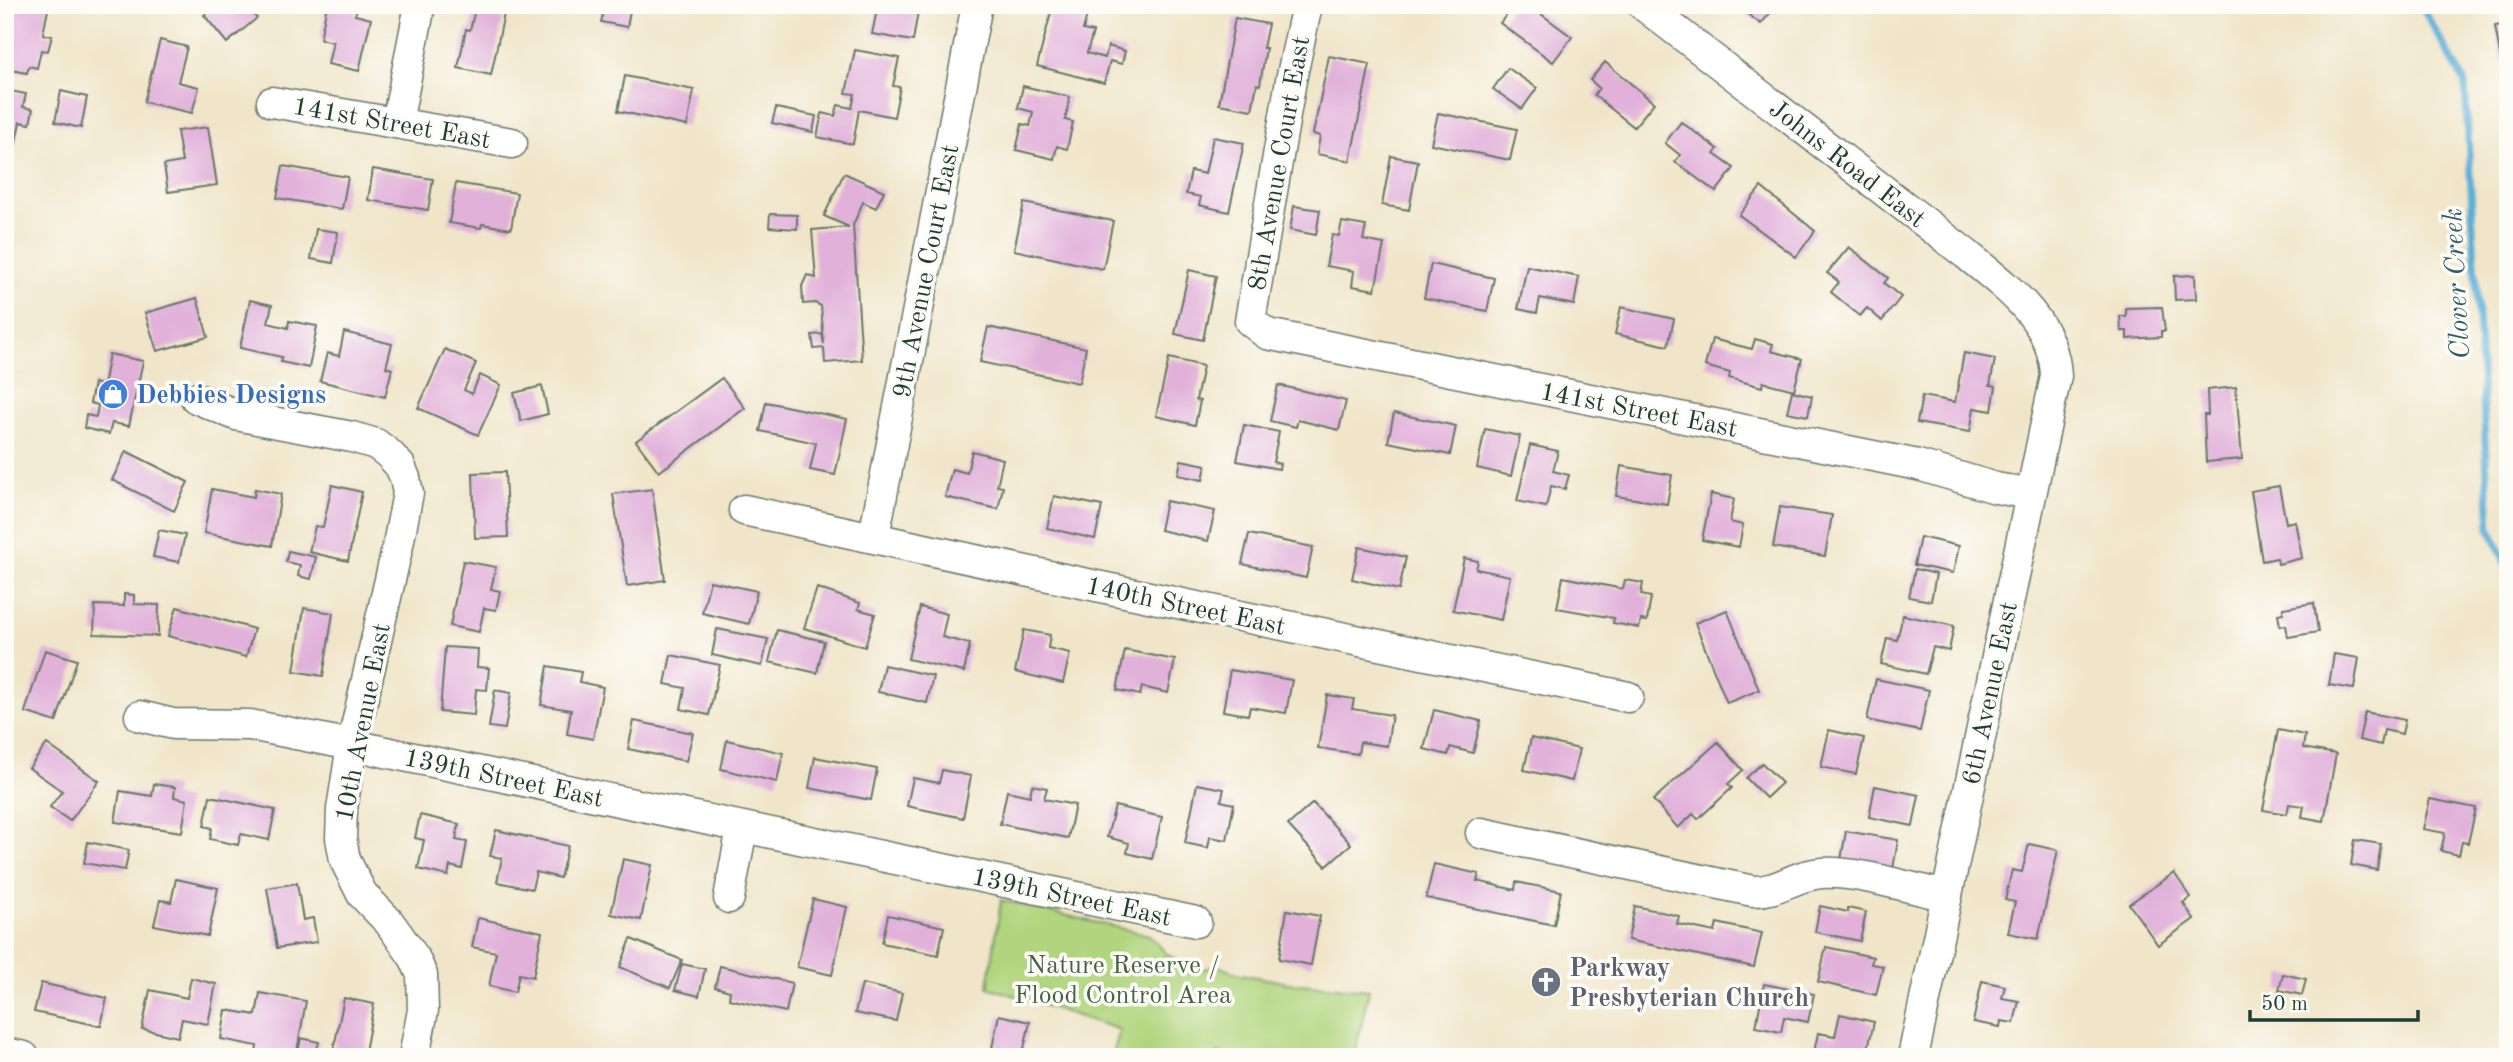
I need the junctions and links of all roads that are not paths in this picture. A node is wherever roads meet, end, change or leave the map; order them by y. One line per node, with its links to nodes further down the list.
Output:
1 (420, 5): 6 (street)
2 (976, 5): 13 (street, 9th Avenue Court East)
3 (1307, 5): 8 (street, 8th Avenue Court East)
4 (1643, 5): 9 (street, Johns Road East)
5 (272, 102): 6 (street, 141st Street East)
6 (397, 123): 7 (street, 141st Street East)
7 (512, 143)
8 (1250, 321): 11 (street, 141st Street East)
9 (2043, 330): 11 (street, 6th Avenue East)
10 (197, 398): 16 (street, 10th Avenue East)
11 (2031, 494): 19 (street, 6th Avenue East)
12 (744, 510): 13 (street, 140th Street East)
13 (874, 536): 14 (street, 140th Street East)
14 (1628, 697)
15 (140, 716): 16 (street, 139th Street East)
16 (352, 745): 17 (street, 139th Street East); 24 (street, 10th Avenue East)
17 (742, 828): 20 (street); 21 (street, 139th Street East)
18 (1481, 833): 19 (street)
19 (1947, 896): 25 (street, 6th Avenue East)
20 (729, 898)
21 (1196, 922)
22 (5, 1053): 23 (street)
23 (24, 1057)
24 (414, 1057)
25 (1913, 1057)

